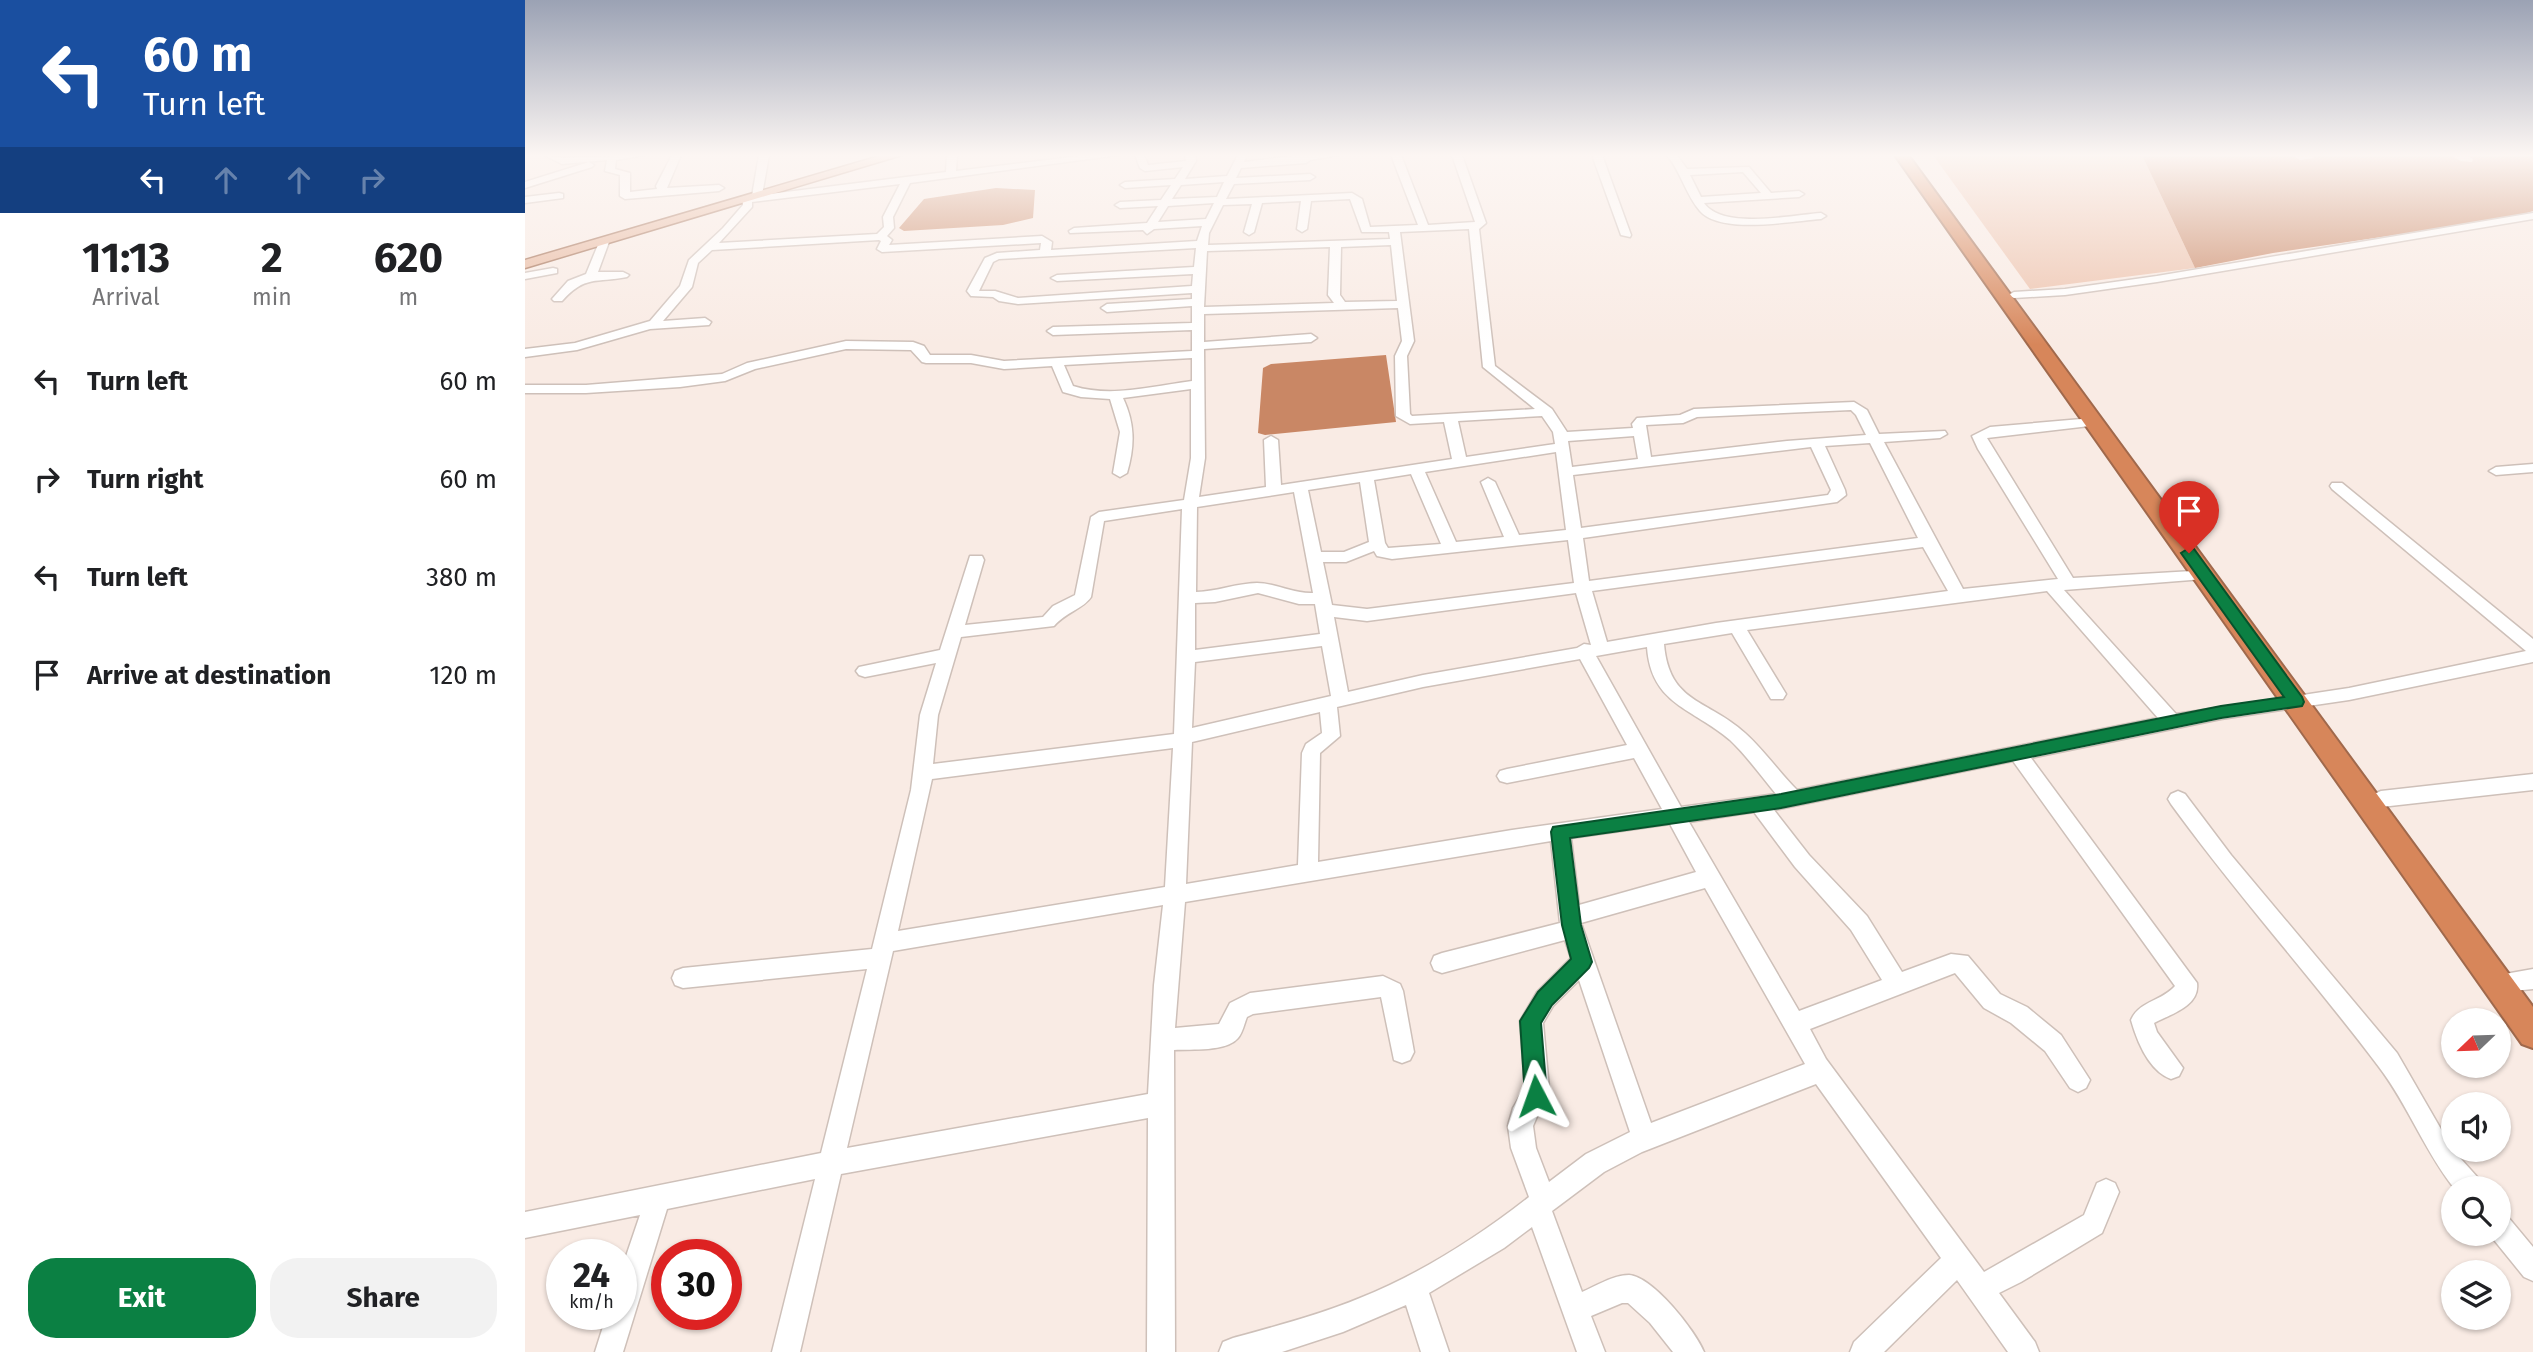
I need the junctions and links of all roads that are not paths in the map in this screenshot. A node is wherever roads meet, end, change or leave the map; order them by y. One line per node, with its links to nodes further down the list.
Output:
1 (686, 218): 27 (main road)
2 (736, 218): 30 (street)
3 (888, 218): 26 (street)
4 (1155, 218): 18 (street)
5 (1212, 218): 17 (street)
6 (1253, 218): 23 (street)
7 (1305, 218): 21 (street)
8 (1362, 218): 24 (street)
9 (1420, 218): 20 (street)
10 (1480, 218): 19 (street)
11 (1620, 218): 25 (street)
12 (1719, 218): 13 (street)
13 (1782, 218)
14 (1946, 218): 59 (highway)
15 (1957, 218): 40 (highway)
16 (2521, 218): 40 (street)
17 (1210, 222): 18 (street); 29 (street)
18 (1151, 224): 22 (street); 31 (street)
19 (1477, 226): 20 (street); 57 (street)
20 (1424, 228): 24 (street)
21 (1302, 229)
22 (1074, 231)
23 (1249, 232)
24 (1395, 235): 28 (street); 43 (street)
25 (1626, 235)
26 (880, 237): 30 (street); 32 (street)
27 (604, 242): 33 (main road); 38 (street)
28 (1336, 243): 29 (street); 44 (street)
29 (1201, 246): 31 (street); 34 (street)
30 (708, 247): 47 (street)
31 (1135, 248): 32 (street)
32 (1045, 253): 42 (street)
33 (525, 264)
34 (1198, 270): 39 (street); 45 (street)
35 (553, 271): 37 (street)
36 (622, 275): 38 (street)
37 (525, 276)
38 (591, 276): 41 (street)
39 (1057, 278)
40 (2014, 295): 103 (highway)
41 (558, 299)
42 (1108, 302): 45 (street); 49 (street)
43 (1404, 304): 44 (street); 58 (street)
44 (1342, 306): 45 (street)
45 (1197, 307): 49 (street); 51 (street)
46 (705, 322): 47 (street)
47 (650, 325): 52 (street)
48 (1053, 331): 49 (street)
49 (1095, 331)
50 (1311, 338): 51 (street)
51 (1197, 350): 53 (street); 54 (street)
52 (525, 353)
53 (1056, 360): 55 (street); 56 (street)
54 (1198, 384): 56 (street); 78 (street)
55 (525, 389)
56 (1114, 393): 72 (street)
57 (1547, 412): 58 (street); 64 (street)
58 (1450, 417): 67 (street)
59 (2093, 422): 86 (highway); 87 (street)
60 (1640, 432): 62 (street); 64 (street); 66 (street)
61 (1940, 433): 62 (street)
62 (1876, 439): 65 (street); 81 (street)
63 (1271, 440): 77 (street)
64 (1561, 442): 67 (street); 71 (street)
65 (1816, 443): 66 (street); 79 (street)
66 (1645, 461): 71 (street)
67 (1460, 464): 69 (street)
68 (2533, 468): 70 (street)
69 (1417, 471): 73 (street); 83 (street)
70 (2496, 471)
71 (1566, 472): 79 (street)
72 (1120, 473)
73 (1367, 478): 76 (street); 82 (street)
74 (1488, 482): 80 (street)
75 (2337, 486): 96 (street)
76 (1300, 487): 77 (street); 84 (street)
77 (1274, 491): 78 (street)
78 (1191, 502): 90 (street); 93 (street)
79 (1574, 534): 80 (street); 88 (street)
80 (1513, 540): 83 (street)
81 (1927, 542): 88 (street); 89 (street)
82 (1377, 544): 83 (street); 84 (street)
83 (1450, 547)
84 (1316, 557): 91 (street)
85 (976, 560): 93 (street)
86 (2204, 575): 87 (street); 103 (highway)
87 (2060, 584): 89 (street); 105 (street)
88 (1583, 588): 91 (street); 97 (street)
89 (1957, 594): 92 (street)
90 (1188, 598): 91 (street); 100 (street)
91 (1322, 604): 94 (street)
92 (1736, 626): 95 (street); 102 (street)
93 (954, 632): 98 (street)
94 (1328, 639): 100 (street); 104 (street)
95 (1655, 639): 97 (street); 112 (street)
96 (2533, 648)
97 (1592, 649): 104 (street); 107 (street)
98 (946, 655): 101 (street); 109 (street)
99 (2533, 656): 103 (street)
100 (1186, 657): 106 (street)
101 (865, 671)
102 (1777, 694)
103 (2302, 701): 105 (street); 114 (highway); 130 (highway)
104 (1335, 702): 106 (street); 118 (street)
105 (2173, 723): 108 (street)
106 (1182, 738): 109 (street); 120 (street)
107 (1641, 750): 110 (street); 116 (street)
108 (2018, 754): 112 (street); 134 (street)
109 (924, 773): 122 (street)
110 (1507, 776)
111 (2533, 782): 114 (street)
112 (1793, 799): 115 (street)
113 (2178, 799): 139 (street)
114 (2381, 799): 126 (highway)
115 (1759, 804): 116 (street); 127 (street)
116 (1678, 817): 117 (street); 119 (street)
117 (1560, 832): 118 (street); 121 (street)
118 (1308, 872): 120 (street)
119 (1711, 877): 121 (street); 129 (street)
120 (1175, 896): 122 (street); 131 (street)
121 (1571, 923): 123 (street); 124 (street)
122 (884, 951): 125 (street); 138 (street)
123 (1582, 962): 137 (street); 142 (street)
124 (1442, 963)
125 (683, 978)
126 (2523, 980): 128 (highway)
127 (1898, 985): 129 (street); 135 (street)
128 (2533, 1008)
129 (1794, 1024): 133 (street)
130 (2533, 1033)
131 (1163, 1040): 132 (street); 136 (street)
132 (1402, 1052)
133 (1818, 1067): 137 (street); 145 (street)
134 (2171, 1069)
135 (2078, 1080)
136 (1160, 1104): 138 (street); 153 (street)
137 (1644, 1138): 142 (street)
138 (832, 1163): 141 (street); 152 (street)
139 (2461, 1176)
140 (2106, 1192): 148 (street)
141 (658, 1198): 143 (street); 151 (street)
142 (1541, 1205): 147 (street); 149 (street)
143 (525, 1225)
144 (2511, 1241): 146 (street)
145 (1959, 1259): 148 (street); 158 (street)
146 (2533, 1268)
147 (1413, 1286): 150 (street); 155 (street)
148 (1980, 1288): 159 (street)
149 (1575, 1309): 156 (street); 157 (street)
150 (1271, 1347): 154 (street)
151 (609, 1352)
152 (786, 1352)
153 (1161, 1352)
154 (1233, 1352)
155 (1435, 1352)
156 (1591, 1352)
157 (1690, 1352)
158 (1864, 1352)
159 (2025, 1352)

